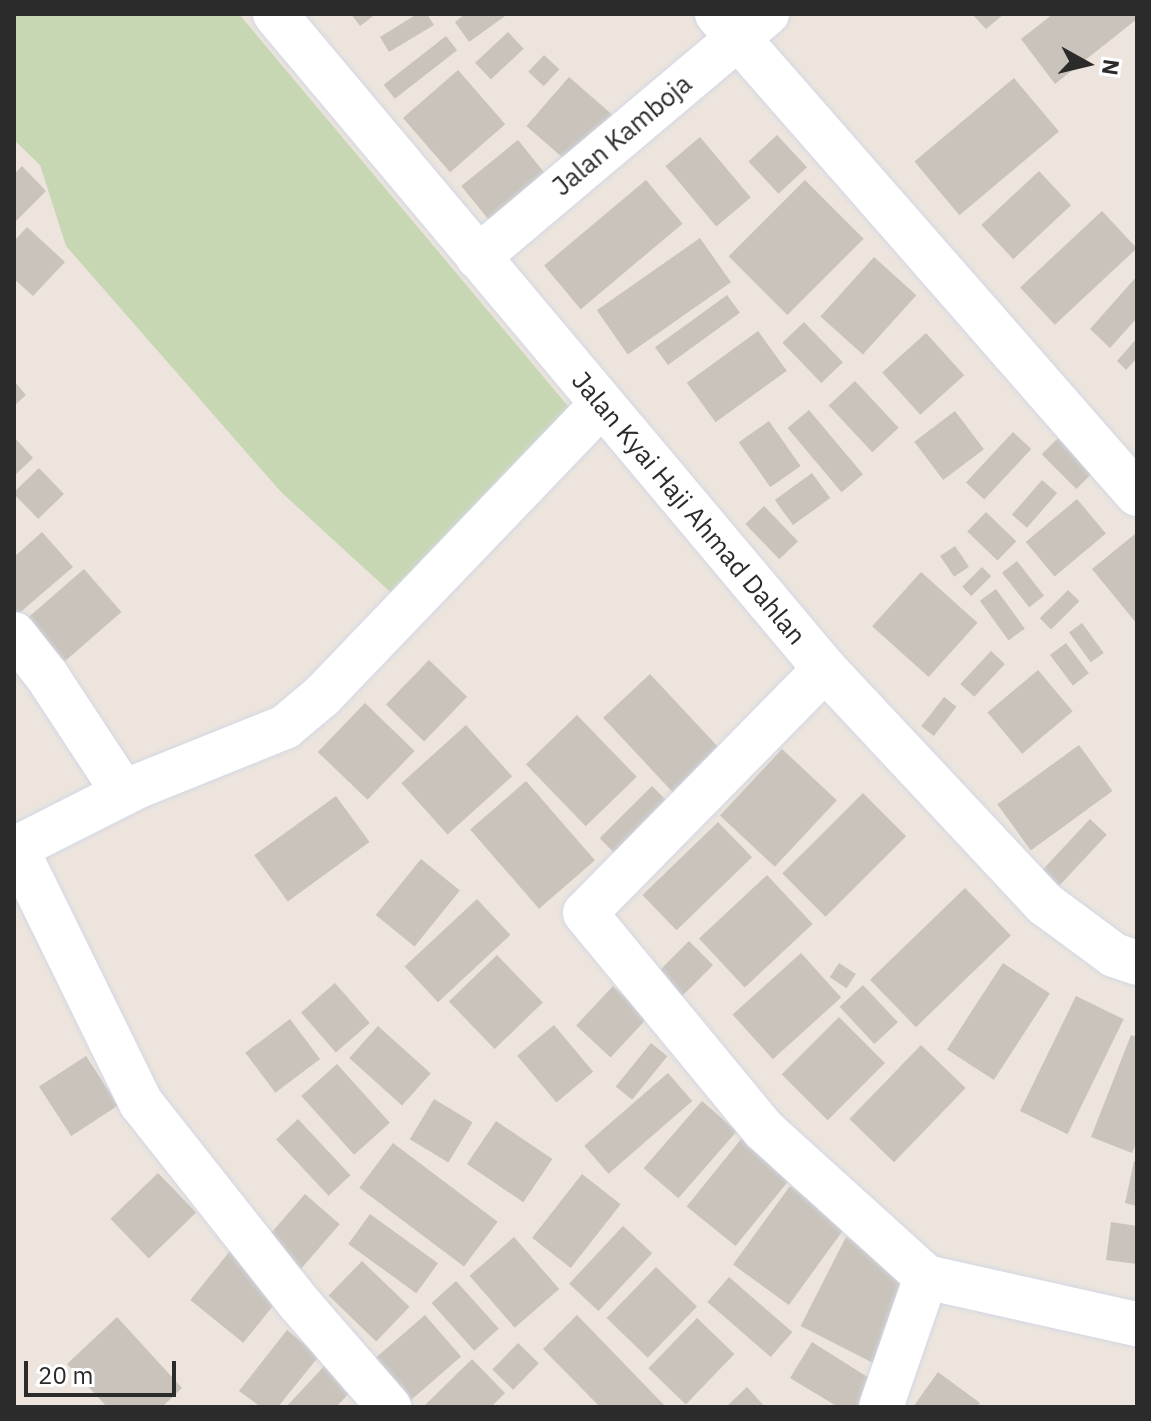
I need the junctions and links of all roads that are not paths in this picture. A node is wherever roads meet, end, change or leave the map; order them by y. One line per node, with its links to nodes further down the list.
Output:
1 (275, 14): 3 (street, Jalan Kyai Haji Ahmad Dahlan)
2 (741, 22): 3 (street, Jalan Kamboja); 5 (street)
3 (478, 257): 4 (street, Jalan Kyai Haji Ahmad Dahlan)
4 (601, 405): 7 (street, Jalan Kyai Haji Ahmad Dahlan); 8 (street)
5 (1137, 494)
6 (14, 634): 8 (street)
7 (825, 669): 10 (street, Jalan Kyai Haji Ahmad Dahlan); 11 (street)
8 (124, 793): 9 (street)
9 (15, 848): 13 (street)
10 (1137, 963)
11 (926, 1277): 12 (street); 14 (street)
12 (1137, 1324)
13 (389, 1407)
14 (881, 1407)

